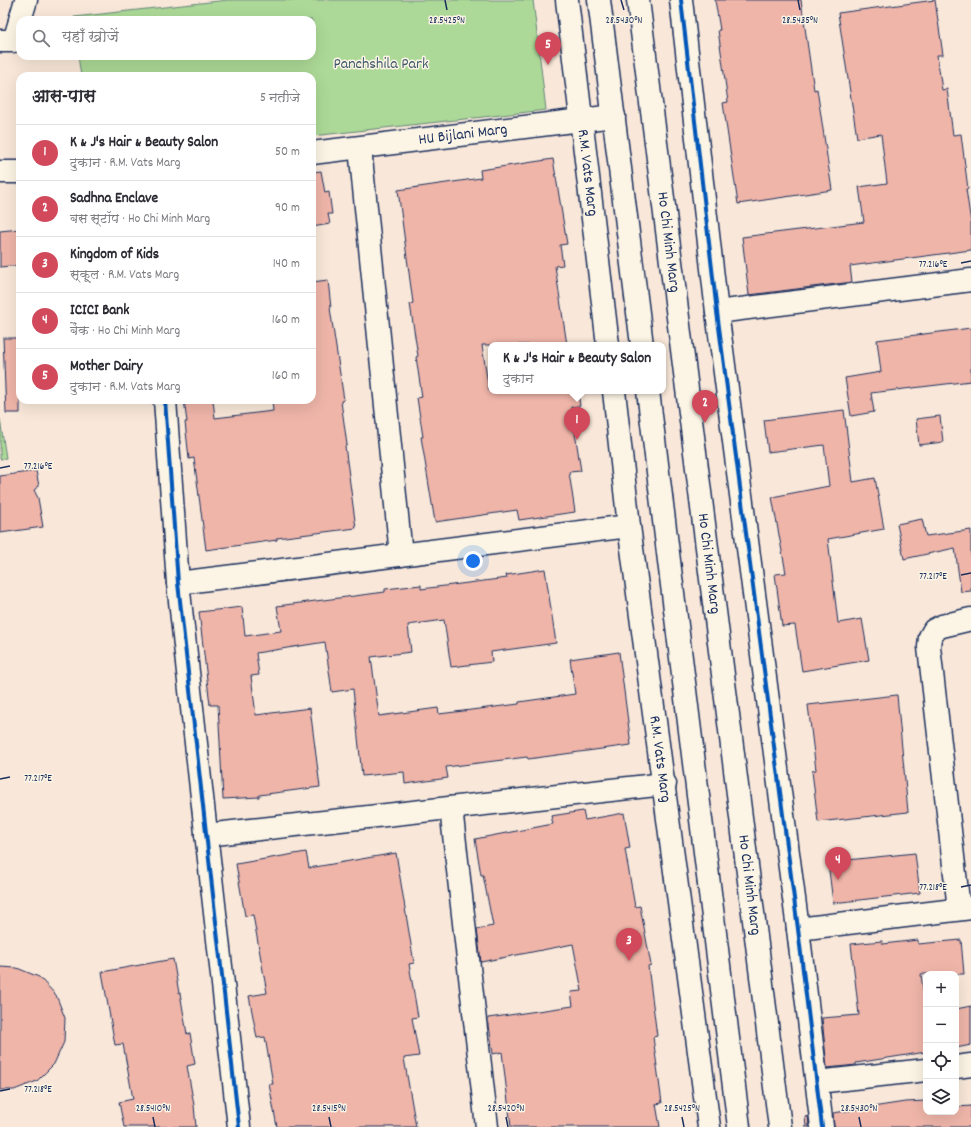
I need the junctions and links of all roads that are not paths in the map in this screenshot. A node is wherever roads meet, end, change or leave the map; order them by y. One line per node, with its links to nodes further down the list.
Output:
1 (26, 0): 6 (street)
2 (567, 0): 10 (street, R.M. Vats Marg)
3 (599, 0): 9 (street)
4 (638, 0): 39 (street, Ho Chi Minh Marg)
5 (681, 0): 16 (street)
6 (21, 16)
7 (16, 34): 8 (street)
8 (0, 41)
9 (614, 116): 10 (street, HU Bijlani Marg); 18 (street)
10 (582, 121): 11 (street, HU Bijlani Marg); 17 (street, R.M. Vats Marg)
11 (360, 148): 12 (street, HU Bijlani Marg); 23 (street)
12 (316, 153)
13 (0, 172): 14 (street)
14 (16, 172)
15 (971, 280): 16 (street)
16 (718, 312): 30 (street)
17 (608, 342)
18 (642, 342)
19 (614, 394): 22 (street, R.M. Vats Marg)
20 (648, 394): 38 (street)
21 (165, 404): 24 (street)
22 (629, 526): 23 (street); 26 (street, R.M. Vats Marg)
23 (401, 555): 24 (street)
24 (178, 583): 28 (street)
25 (971, 619): 29 (street)
26 (665, 784): 27 (street); 37 (street, R.M. Vats Marg)
27 (451, 808): 28 (street); 36 (street)
28 (206, 835): 35 (street)
29 (965, 909): 30 (street)
30 (798, 929): 34 (street)
31 (971, 1065): 32 (street)
32 (959, 1067)
33 (923, 1070): 34 (street)
34 (817, 1082): 40 (street)
35 (239, 1127)
36 (487, 1127)
37 (709, 1127)
38 (740, 1127)
39 (780, 1127)
40 (822, 1127)

